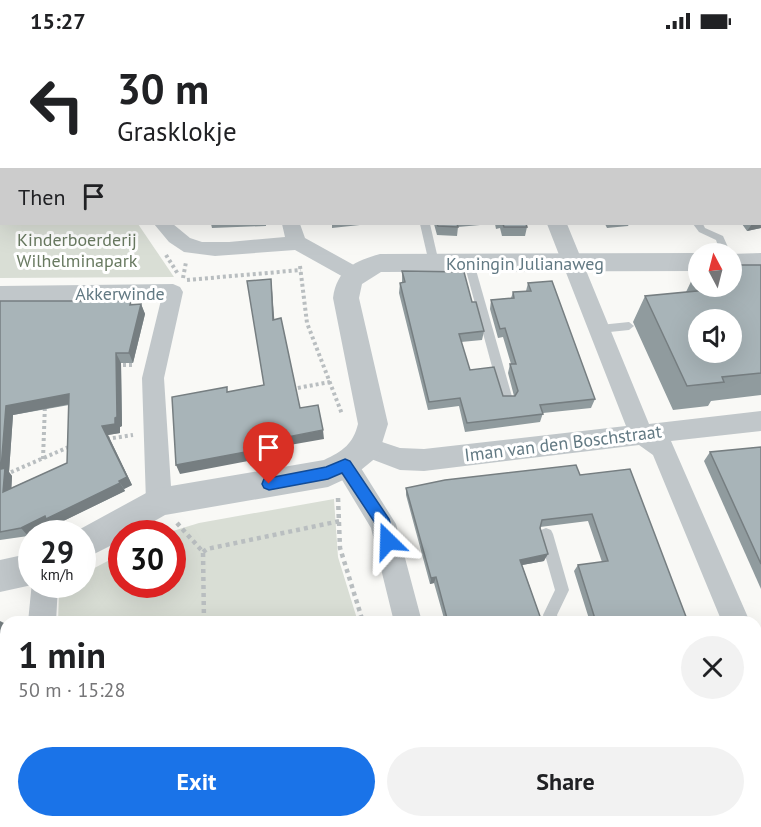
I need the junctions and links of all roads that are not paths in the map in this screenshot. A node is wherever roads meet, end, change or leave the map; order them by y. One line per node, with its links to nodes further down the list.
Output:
1 (164, 225): 5 (street)
2 (425, 225): 11 (lane)
3 (557, 225): 7 (street)
4 (699, 225): 6 (lane)
5 (294, 233): 13 (street)
6 (722, 243)
7 (572, 262): 8 (street, Koningin Julianaweg); 12 (street, Koningin Julianaweg); 16 (street)
8 (688, 262)
9 (742, 262): 10 (street)
10 (761, 262)
11 (434, 263): 12 (street, Koningin Julianaweg); 13 (street, Koningin Julianaweg)
12 (469, 263): 17 (lane)
13 (354, 274): 20 (street)
14 (0, 294): 21 (street, Akkerwinde)
15 (629, 327): 16 (lane)
16 (600, 329): 19 (street)
17 (507, 400)
18 (761, 421): 19 (street, Iman van den Boschstraat)
19 (641, 434): 20 (street, Iman van den Boschstraat); 30 (street)
20 (356, 456): 21 (street); 28 (street)
21 (159, 502): 23 (street)
22 (546, 534): 29 (lane)
23 (96, 537)
24 (18, 572): 25 (street)
25 (0, 576)
26 (43, 598): 27 (street)
27 (42, 616)
28 (406, 616)
29 (550, 616)
30 (733, 616)

